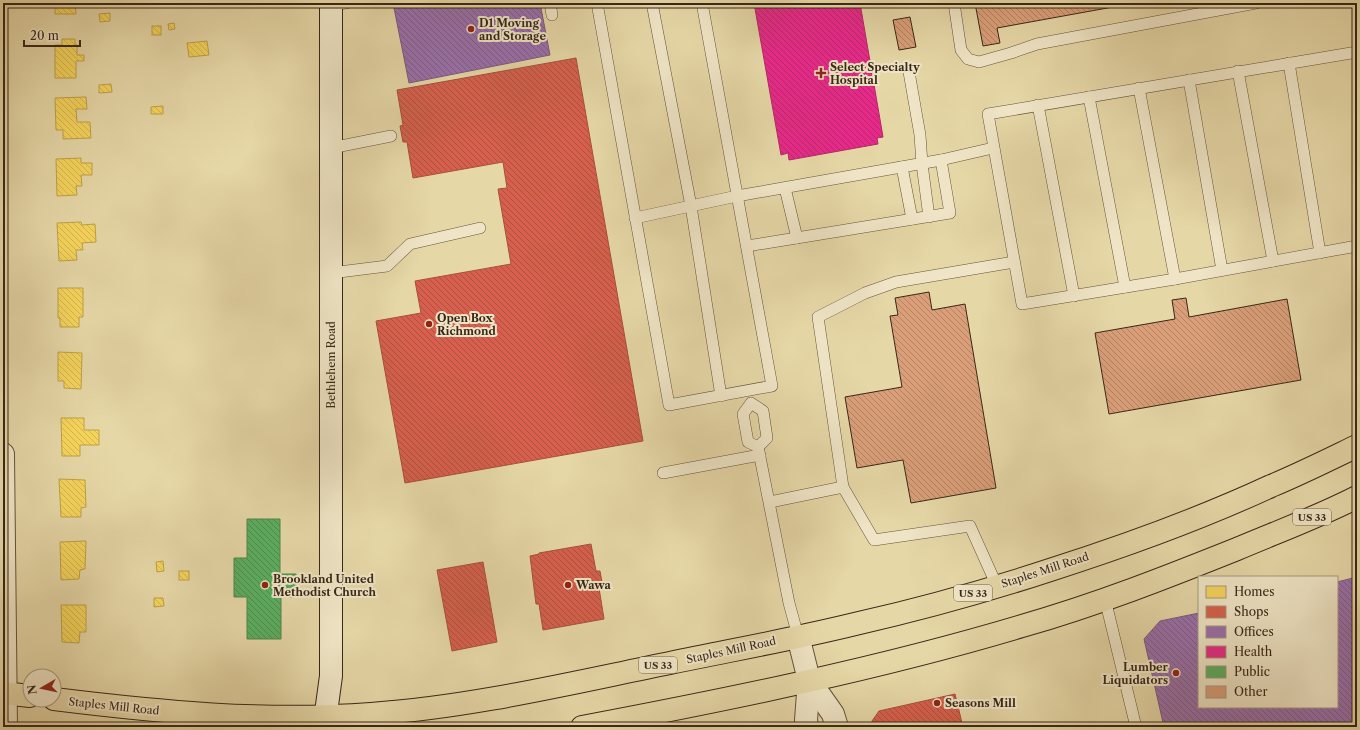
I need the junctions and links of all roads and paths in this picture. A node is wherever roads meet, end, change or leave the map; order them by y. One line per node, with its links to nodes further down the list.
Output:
1 (550, 3): 8 (lane)
2 (597, 3): 27 (lane)
3 (652, 3): 25 (lane)
4 (702, 3): 24 (lane)
5 (954, 3): 6 (lane)
6 (1256, 3)
7 (336, 4): 18 (street, Bethlehem Road)
8 (552, 14)
9 (1357, 52): 10 (lane)
10 (1288, 63): 11 (lane); 33 (lane)
11 (1238, 71): 13 (lane); 34 (lane)
12 (909, 72): 21 (lane)
13 (1189, 80): 14 (lane); 36 (lane)
14 (1139, 88): 15 (lane); 38 (lane)
15 (1089, 97): 16 (lane); 39 (lane)
16 (1038, 105): 19 (lane); 40 (lane)
17 (391, 136): 18 (lane)
18 (331, 148): 37 (street, Bethlehem Road)
19 (993, 148): 20 (lane); 35 (lane)
20 (941, 160): 21 (lane); 26 (lane)
21 (922, 164): 22 (lane); 26 (lane)
22 (902, 167): 23 (lane); 28 (lane)
23 (785, 188): 24 (lane); 30 (lane)
24 (737, 196): 25 (lane); 31 (lane)
25 (691, 206): 27 (lane); 42 (lane)
26 (929, 217): 28 (lane)
27 (635, 218): 42 (lane)
28 (912, 219): 30 (lane)
29 (480, 228): 37 (lane)
30 (797, 238): 31 (lane)
31 (747, 246): 41 (lane)
32 (1357, 246): 33 (lane)
33 (1320, 252): 34 (lane)
34 (1273, 261): 36 (lane)
35 (1014, 262): 40 (lane); 48 (lane)
36 (1222, 270): 38 (lane)
37 (331, 273): 58 (street, Bethlehem Road)
38 (1175, 279): 39 (lane)
39 (1125, 287): 40 (lane)
40 (1074, 296)
41 (748, 391): 42 (lane); 43 (lane)
42 (721, 396)
43 (751, 403): 45 (lane); 45 (lane)
44 (1357, 446): 51 (main road, Staples Mill Road / US 33)
45 (759, 451): 47 (lane); 50 (lane)
46 (3, 454): 55 (street)
47 (663, 473)
48 (843, 487): 50 (lane); 51 (lane)
49 (1357, 497): 52 (main road, US 33)
50 (770, 502): 53 (lane)
51 (997, 586): 53 (main road, Staples Mill Road / US 33)
52 (1105, 599): 54 (main road, US 33); 63 (lane)
53 (798, 636): 54 (street); 58 (main road, Staples Mill Road / US 33)
54 (810, 680): 60 (main road, US 33); 61 (street); 62 (street)
55 (4, 693): 56 (main road); 59 (street)
56 (22, 695)
57 (62, 700): 58 (main road, Staples Mill Road / US 33)
58 (325, 722)
59 (6, 727)
60 (582, 727)
61 (807, 727)
62 (837, 727)
63 (1136, 727)

